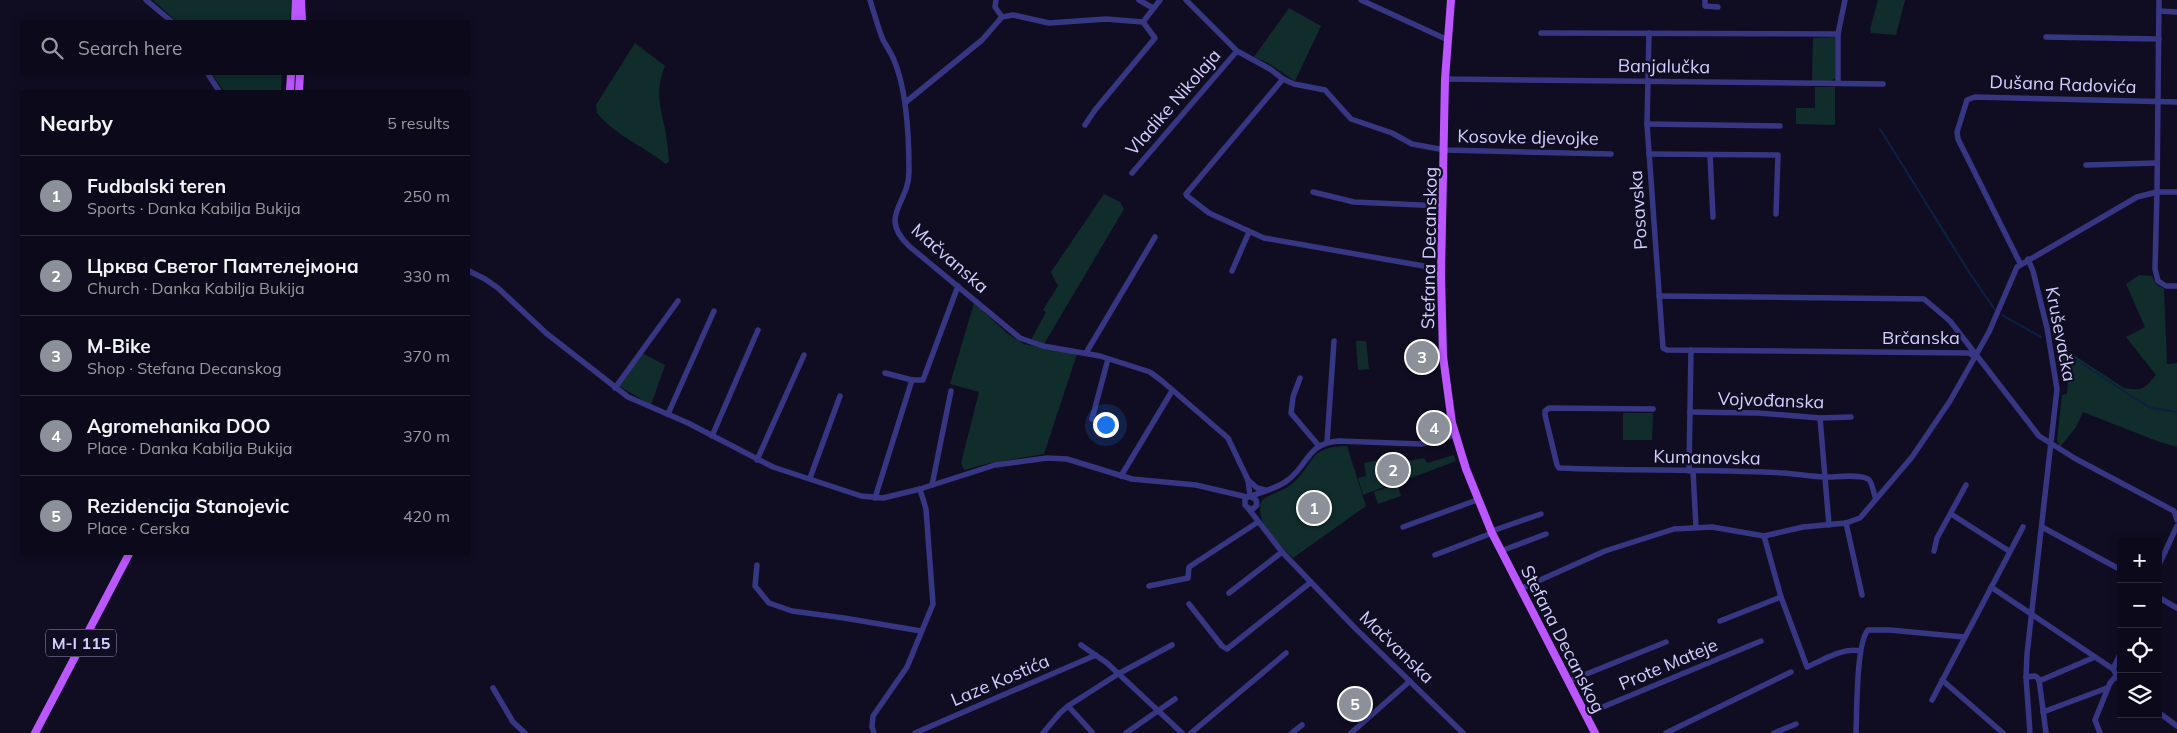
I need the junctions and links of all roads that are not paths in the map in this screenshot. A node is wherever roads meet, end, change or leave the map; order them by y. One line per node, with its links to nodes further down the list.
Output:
1 (146, 0): 19 (street)
2 (296, 0): 20 (main road)
3 (301, 0): 21 (main road)
4 (870, 0): 41 (street, Mačvanska)
5 (996, 0): 18 (street)
6 (1138, 0): 15 (street)
7 (1160, 0): 15 (street)
8 (1186, 0): 29 (street, Vladike Nikolaja)
9 (1361, 0): 28 (street)
10 (1451, 0): 28 (main road, Stefana Decanskog)
11 (1705, 0): 14 (street)
12 (1845, 0): 25 (street)
13 (2159, 0): 16 (street, Dušana Radovića)
14 (1718, 7)
15 (1153, 8): 22 (street)
16 (2159, 11): 17 (street); 27 (street, Dušana Radovića)
17 (2177, 12)
18 (1002, 16): 22 (street); 41 (street)
19 (170, 20)
20 (295, 20)
21 (302, 20)
22 (1143, 22): 45 (street)
23 (1541, 33): 24 (street)
24 (1649, 33): 25 (street); 35 (street)
25 (1838, 34): 36 (street)
26 (2046, 37): 27 (street)
27 (2159, 39): 42 (street, Dušana Radovića)
28 (1448, 40): 34 (main road, Stefana Decanskog)
29 (1237, 51): 33 (street, Vladike Nikolaja); 53 (street, Vladike Nikolaja)
30 (209, 75): 38 (street)
31 (291, 75): 39 (main road)
32 (300, 75): 40 (main road)
33 (1283, 79): 47 (street, Vladike Nikolaja); 60 (street)
34 (1445, 79): 35 (street, Banjalučka); 47 (main road, Stefana Decanskog)
35 (1648, 81): 36 (street, Banjalučka); 44 (street)
36 (1838, 83): 37 (street, Banjalučka)
37 (1883, 84)
38 (218, 90)
39 (290, 90)
40 (299, 90)
41 (906, 102): 67 (street, Mačvanska)
42 (2159, 102): 43 (street); 51 (street, Dušana Radovića); 63 (street, Dušana Radovića)
43 (2177, 102)
44 (1647, 124): 46 (street); 49 (street)
45 (1085, 125)
46 (1780, 126)
47 (1445, 150): 48 (street, Kosovke djevojke); 57 (main road, Stefana Decanskog)
48 (1611, 154)
49 (1649, 154): 50 (street, Posavska); 69 (street, Posavska)
50 (1710, 154): 58 (street, Posavska); 59 (street)
51 (2158, 163): 52 (street); 55 (street, Dušana Radovića)
52 (2086, 165)
53 (1132, 173)
54 (1314, 192): 57 (street)
55 (2157, 192): 56 (street); 62 (street); 68 (street, Dušana Radovića)
56 (2177, 192)
57 (1443, 206): 64 (main road, Stefana Decanskog)
58 (1776, 214)
59 (1713, 217)
60 (1249, 232): 64 (street); 65 (street)
61 (1155, 237): 75 (street)
62 (2028, 260): 63 (street); 95 (street, Kruševačka)
63 (2020, 263): 77 (street)
64 (1441, 269): 92 (main road, Stefana Decanskog)
65 (1232, 271)
66 (470, 272): 82 (street)
67 (958, 286): 75 (street, Mačvanska); 81 (street)
68 (2177, 286)
69 (1659, 296): 74 (street, Brčanska); 77 (street, Brčanska)
70 (678, 301): 82 (street)
71 (714, 310): 88 (street)
72 (758, 330): 93 (street)
73 (1334, 342): 94 (street)
74 (1691, 350): 77 (street, Brčanska); 87 (street)
75 (1086, 353): 78 (street, Mačvanska)
76 (804, 354): 97 (street)
77 (1976, 357): 95 (street); 110 (street)
78 (1108, 359): 84 (street, Mačvanska); 91 (street)
79 (885, 373): 81 (street)
80 (1300, 378): 96 (street)
81 (912, 380): 109 (street)
82 (615, 388): 88 (street)
83 (951, 391): 103 (street)
84 (1172, 391): 99 (street); 102 (street, Mačvanska)
85 (840, 396): 101 (street)
86 (1653, 409): 98 (street, Kumanovska)
87 (1690, 412): 90 (street, Vojvođanska); 98 (street)
88 (668, 414): 93 (street)
89 (1851, 417): 90 (street, Vojvođanska)
90 (1820, 418): 100 (street)
91 (1092, 419)
92 (1455, 435): 94 (street); 111 (main road, Stefana Decanskog)
93 (712, 436): 97 (street)
94 (1327, 442): 96 (street)
95 (2052, 445): 116 (street); 124 (street, Kruševačka)
96 (1319, 446): 106 (street)
97 (757, 460): 101 (street)
98 (1691, 471): 100 (street, Kumanovska); 122 (street)
99 (1121, 476): 103 (street); 107 (street)
100 (1825, 477): 110 (street, Kumanovska); 119 (street)
101 (810, 478): 109 (street)
102 (1248, 480): 106 (street); 108 (street, Mačvanska)
103 (932, 485): 105 (street)
104 (1966, 485): 115 (street)
105 (920, 489): 109 (street); 149 (street)
106 (1269, 489): 108 (street); 112 (street)
107 (1227, 493): 108 (street); 113 (street)
108 (1250, 497): 112 (street); 113 (street)
109 (875, 498)
110 (1876, 499): 117 (street)
111 (1477, 500): 121 (street); 125 (main road, Stefana Decanskog)
112 (1257, 504): 113 (street); 118 (street)
113 (1246, 507): 118 (street, Mačvanska)
114 (1541, 514): 125 (street)
115 (1950, 514): 129 (street); 130 (street)
116 (2177, 520)
117 (1846, 523): 119 (street); 142 (street)
118 (1259, 524): 131 (street, Mačvanska); 138 (street)
119 (1829, 525): 127 (street)
120 (2177, 526): 134 (street)
121 (1403, 527)
122 (1696, 527): 127 (street); 140 (street)
123 (2023, 527): 130 (street)
124 (2042, 527): 136 (street); 147 (street, Kruševačka)
125 (1492, 532): 128 (main road, Stefana Decanskog); 133 (street)
126 (1546, 534): 128 (street)
127 (1764, 536): 143 (street)
128 (1501, 551): 140 (main road, Stefana Decanskog)
129 (1934, 551)
130 (2009, 551): 139 (street)
131 (1282, 552): 137 (street, Mačvanska); 141 (street)
132 (128, 555): 182 (main road, M-I 115)
133 (1435, 555)
134 (2162, 558)
135 (757, 565): 149 (street)
136 (2117, 568)
137 (1311, 582): 145 (street); 166 (street, Mačvanska)
138 (1148, 586)
139 (1991, 586): 147 (street); 150 (street)
140 (1520, 589): 167 (main road, Stefana Decanskog)
141 (1229, 593)
142 (1862, 595)
143 (1781, 597): 148 (street); 155 (street)
144 (2162, 599): 146 (street)
145 (1189, 604)
146 (2177, 608)
147 (2032, 613): 158 (street); 164 (street, Kruševačka)
148 (1720, 621)
149 (921, 631): 184 (street)
150 (1964, 637): 155 (street); 165 (street)
151 (1762, 641): 176 (street, Prote Mateje)
152 (1666, 642): 167 (street)
153 (1081, 645): 157 (street)
154 (1172, 645): 162 (street)
155 (1860, 651): 196 (street)
156 (1286, 653): 189 (street)
157 (1096, 655): 162 (street); 185 (street, Laze Kostića)
158 (2096, 657): 160 (street); 168 (street)
159 (2117, 662): 160 (street)
160 (2114, 669): 163 (street)
161 (1790, 672): 194 (street)
162 (1118, 674): 173 (street); 174 (street)
163 (2116, 676): 170 (street)
164 (2026, 678): 168 (street); 198 (street, Kruševačka)
165 (1942, 680): 172 (street); 197 (street)
166 (1410, 681): 191 (street); 192 (street, Mačvanska)
167 (1569, 681): 176 (main road, Stefana Decanskog)
168 (2040, 681): 175 (street)
169 (493, 688): 183 (street)
170 (2107, 688): 175 (street); 200 (street)
171 (1175, 699): 174 (street)
172 (1932, 700)
173 (1068, 706): 181 (street); 186 (street)
174 (1158, 711): 187 (street); 188 (street)
175 (2043, 712): 199 (street)
176 (1586, 714): 193 (main road, Stefana Decanskog)
177 (2162, 715): 180 (street)
178 (1796, 724): 195 (street)
179 (1302, 726): 190 (street)
180 (2177, 726)
181 (1092, 732)
182 (35, 733)
183 (525, 733)
184 (874, 733)
185 (915, 733)
186 (1043, 733)
187 (1126, 733)
188 (1182, 733)
189 (1191, 733)
190 (1292, 733)
191 (1351, 733)
192 (1463, 733)
193 (1595, 733)
194 (1666, 733)
195 (1774, 733)
196 (1856, 733)
197 (2003, 733)
198 (2030, 733)
199 (2046, 733)
200 (2100, 733)

